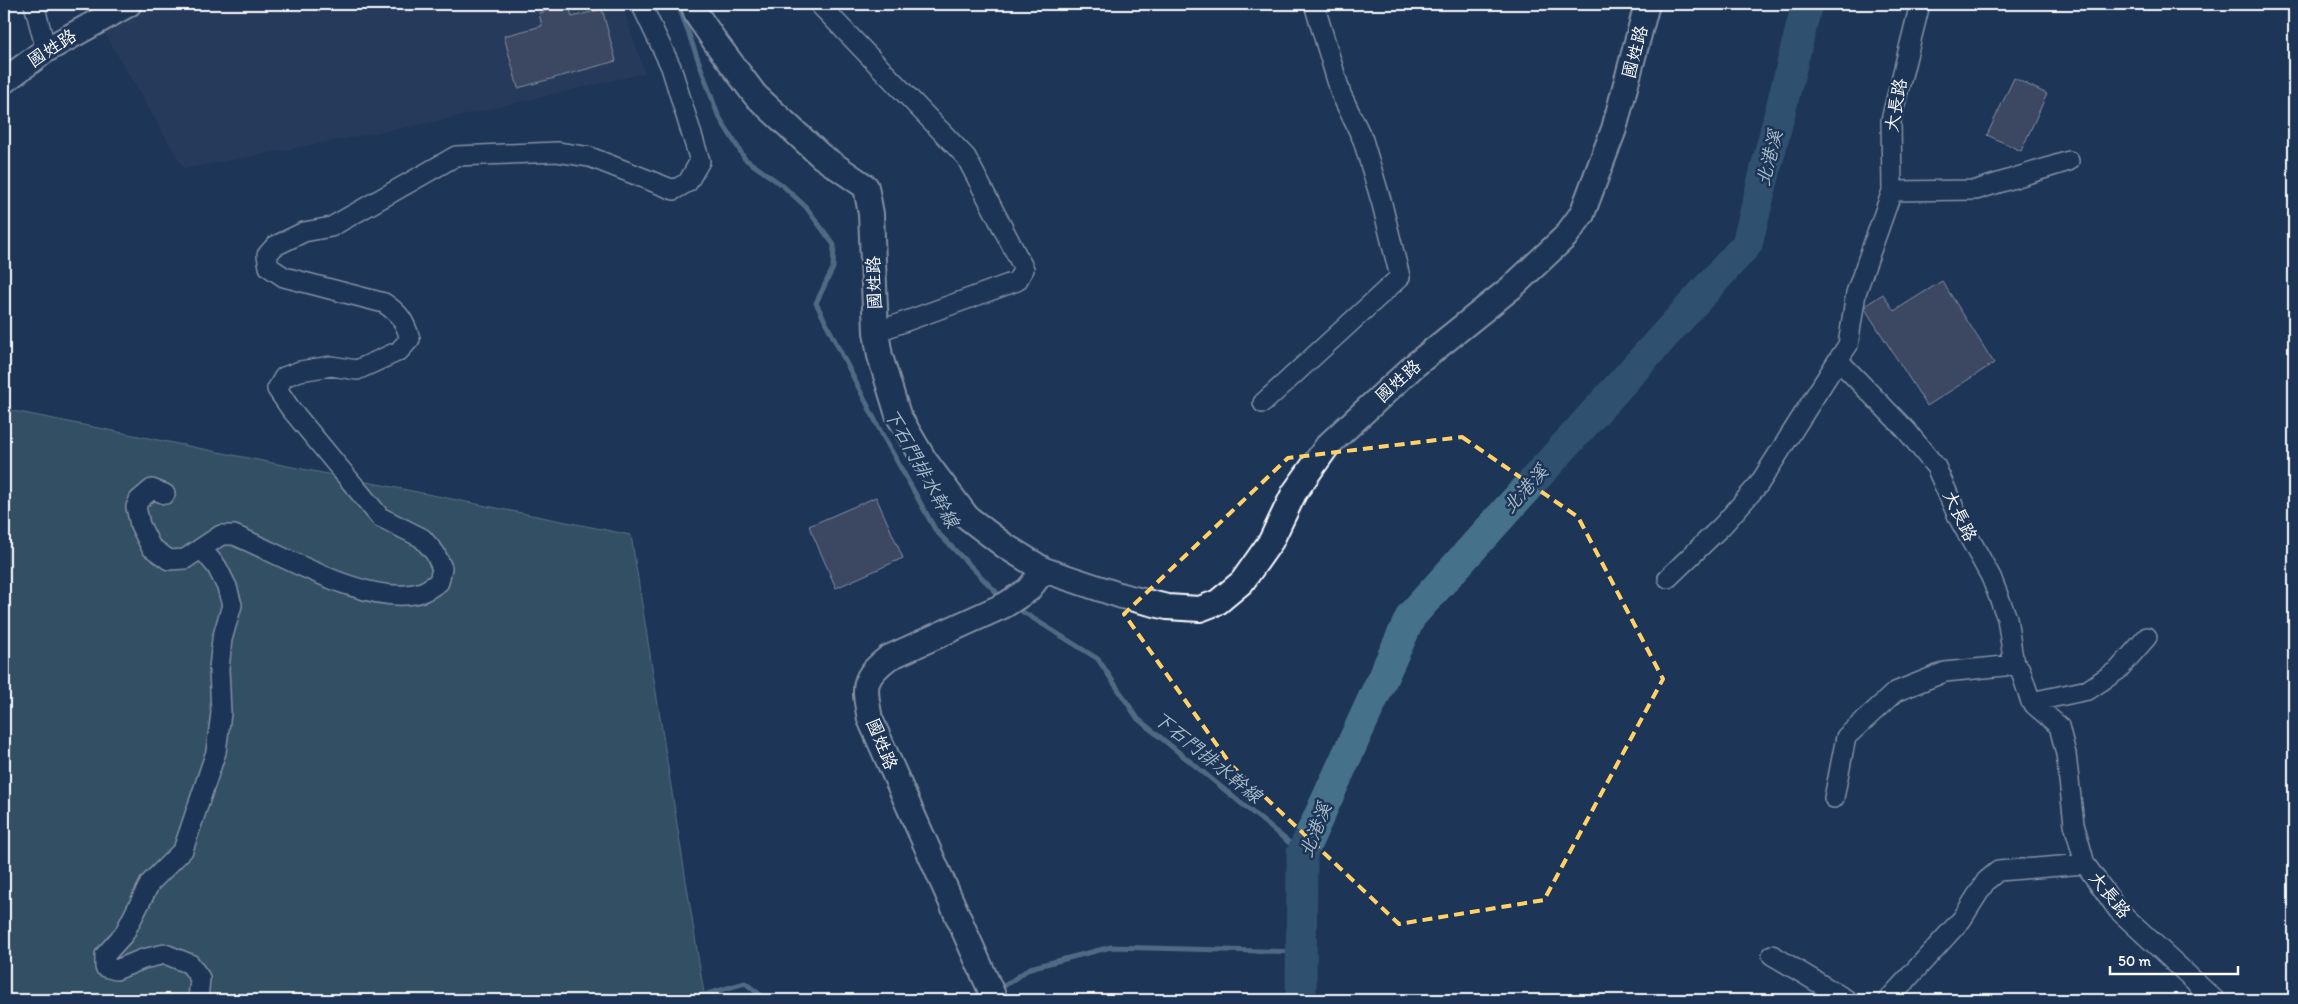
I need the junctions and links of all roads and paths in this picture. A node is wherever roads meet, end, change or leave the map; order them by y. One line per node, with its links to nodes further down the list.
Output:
1 (34, 4): 9 (street)
2 (129, 4): 9 (street, 國姓路)
3 (641, 4): 17 (street)
4 (693, 4): 13 (street, 國姓路)
5 (819, 4): 13 (street)
6 (1314, 4): 15 (street)
7 (1647, 4): 18 (street, 國姓路)
8 (1920, 4): 12 (street, 大長路)
9 (46, 50): 10 (street, 國姓路)
10 (4, 81)
11 (2069, 161): 12 (street)
12 (1892, 191): 14 (street, 大長路)
13 (876, 332): 18 (street, 國姓路)
14 (1838, 360): 19 (street); 21 (street, 大長路)
15 (1263, 403)
16 (165, 494): 17 (street)
17 (201, 548): 26 (street)
18 (1044, 570): 27 (street, 國姓路)
19 (1668, 578)
20 (2147, 637): 22 (street)
21 (2014, 665): 22 (street, 大長路); 23 (street)
22 (2031, 702): 24 (street, 大長路)
23 (1834, 798)
24 (2085, 864): 29 (street); 30 (street, 大長路)
25 (1772, 955): 28 (street)
26 (198, 1000)
27 (995, 1000)
28 (1847, 1000)
29 (1888, 1000)
30 (2215, 1000)

